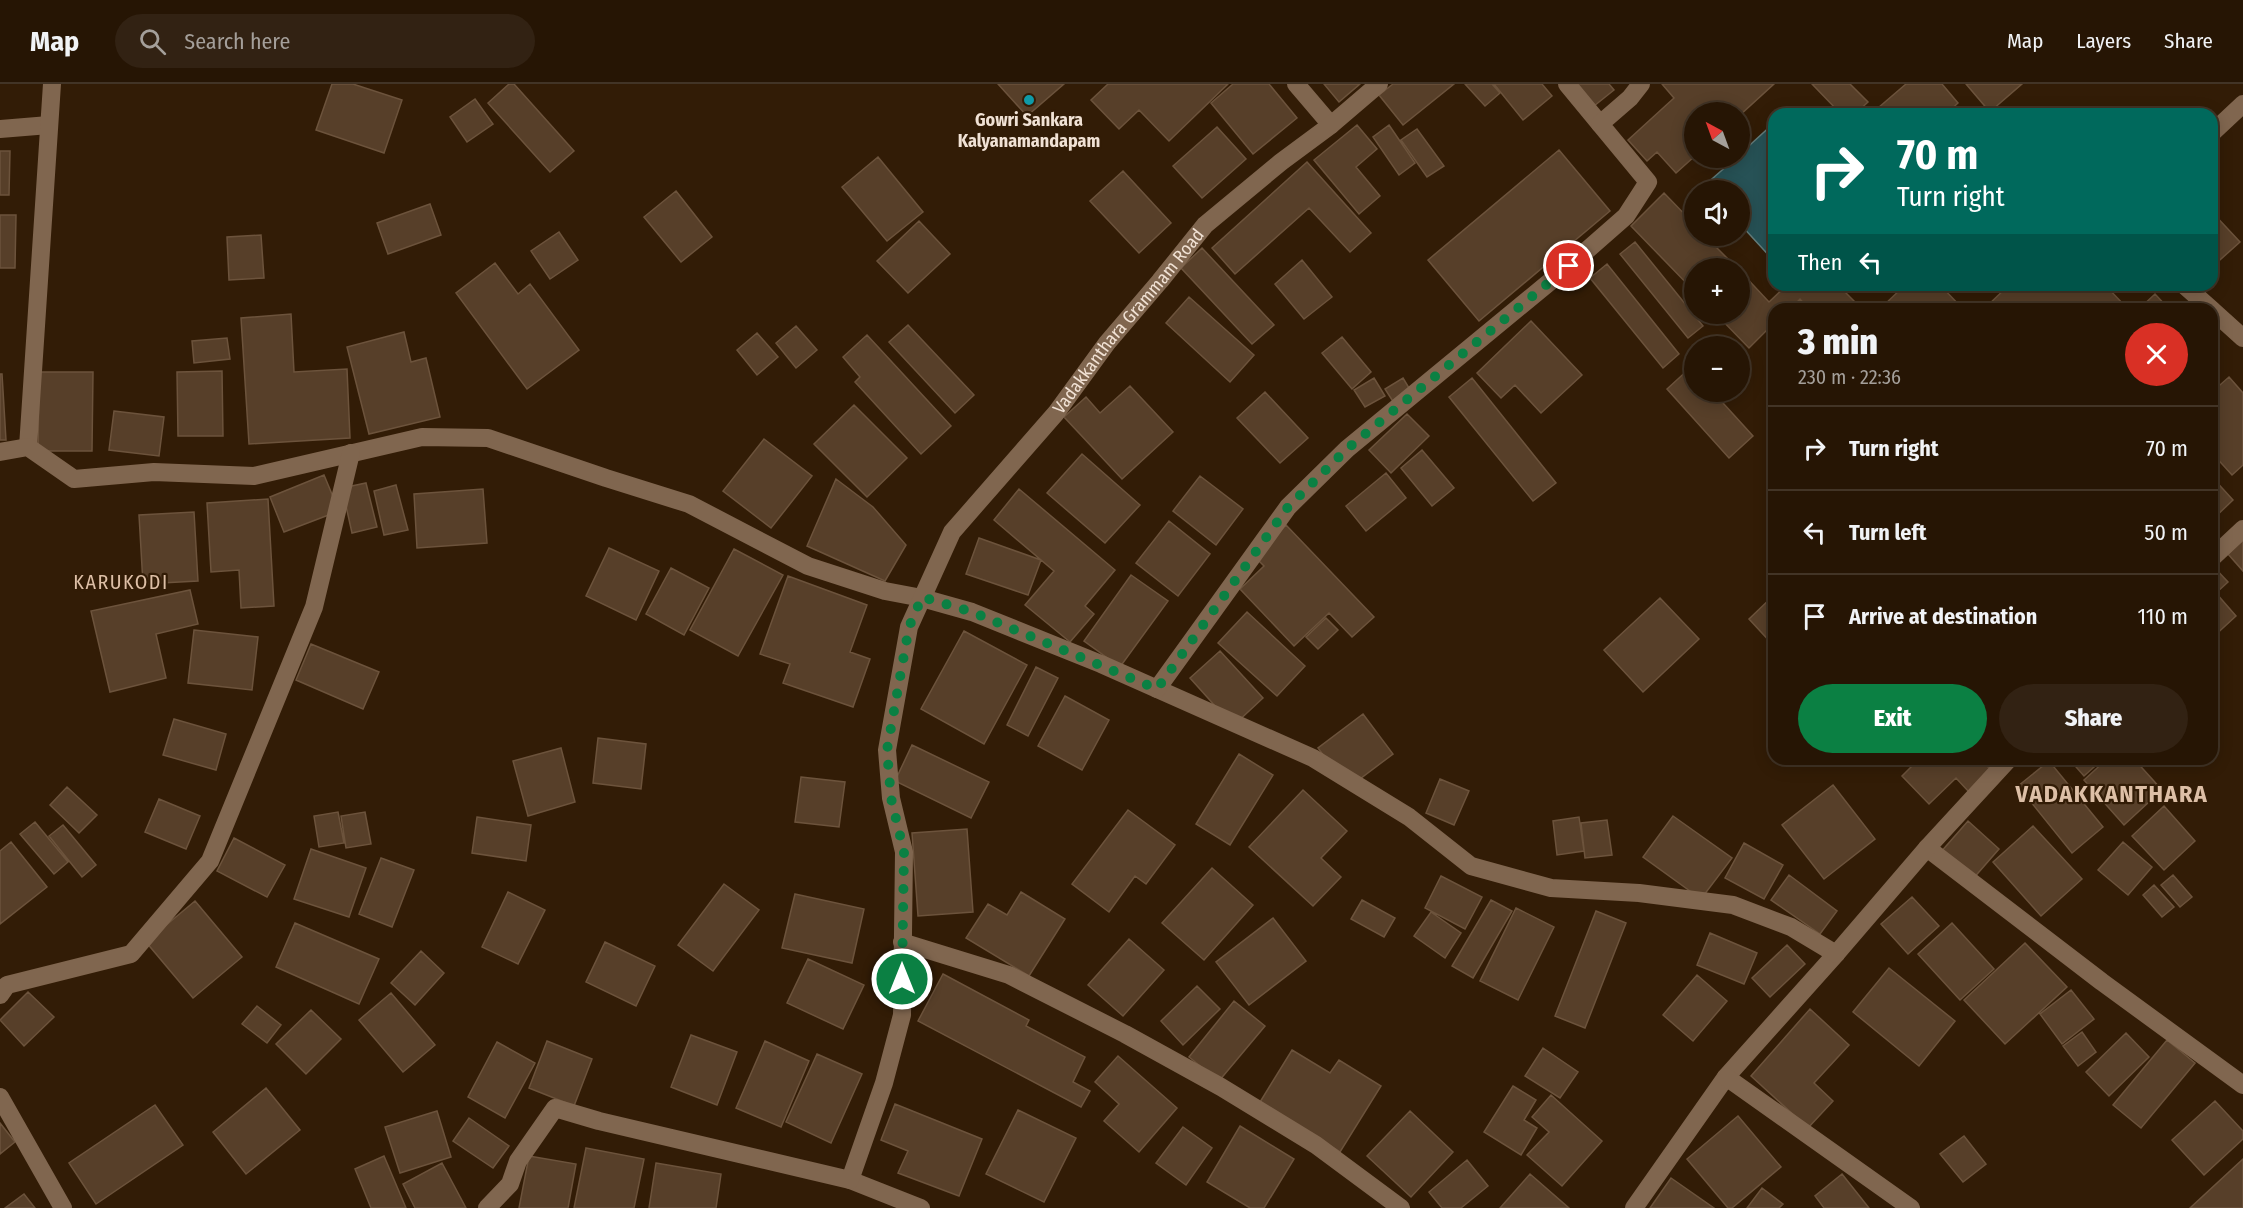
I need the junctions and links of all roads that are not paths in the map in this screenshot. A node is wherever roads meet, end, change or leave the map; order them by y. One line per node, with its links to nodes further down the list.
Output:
1 (52, 84): 8 (street)
2 (1296, 84): 9 (street)
3 (1379, 84): 9 (street, Vadakkanthara Grammam Road)
4 (1567, 84): 7 (street)
5 (1641, 84): 7 (street)
6 (2243, 104): 10 (street)
7 (1600, 124): 22 (street)
8 (49, 125): 11 (street); 16 (street)
9 (1331, 125): 21 (street, Vadakkanthara Grammam Road)
10 (2218, 127)
11 (0, 129)
12 (2191, 291): 13 (street)
13 (2205, 303)
14 (2218, 315): 15 (street)
15 (2243, 338)
16 (28, 447): 17 (street); 18 (street)
17 (0, 452)
18 (351, 453): 21 (street); 27 (street)
19 (2243, 529): 20 (street)
20 (2218, 552)
21 (922, 597): 22 (street); 25 (street, Vadakkanthara Grammam Road)
22 (1157, 689): 26 (street)
23 (2003, 765): 24 (street)
24 (1927, 848): 26 (street); 29 (street)
25 (902, 942): 31 (street, Vadakkanthara Grammam Road); 35 (street)
26 (1836, 954): 28 (street)
27 (0, 995)
28 (1726, 1077): 36 (street); 37 (street)
29 (2243, 1085)
30 (0, 1096): 32 (street)
31 (850, 1180): 33 (street); 34 (street)
32 (63, 1208)
33 (487, 1208)
34 (921, 1208)
35 (1401, 1208)
36 (1634, 1208)
37 (1911, 1208)

